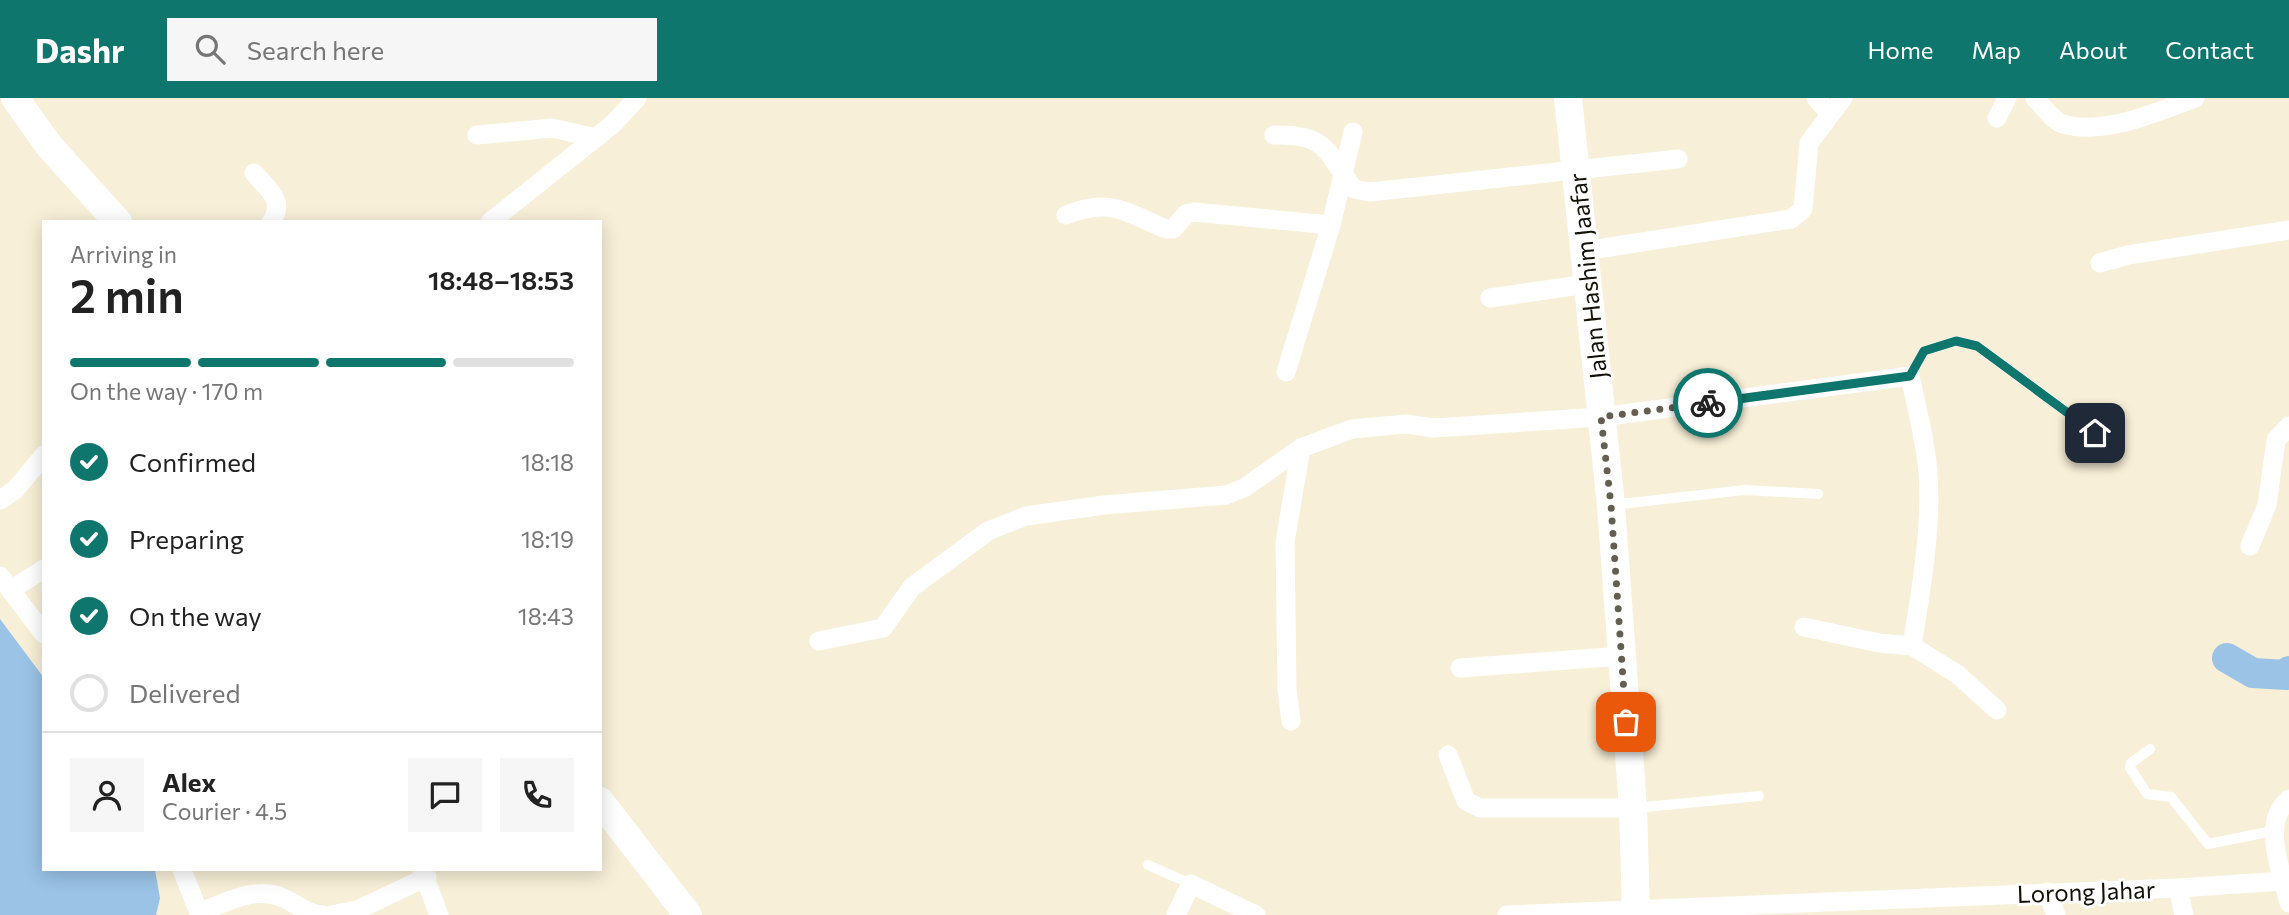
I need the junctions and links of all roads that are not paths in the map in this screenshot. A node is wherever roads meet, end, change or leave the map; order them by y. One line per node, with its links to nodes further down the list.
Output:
1 (15, 98): 20 (street)
2 (1569, 98): 16 (street, Jalan Hashim Jaafar)
3 (1816, 98): 9 (street)
4 (1843, 98): 9 (street)
5 (2007, 98): 10 (street)
6 (2035, 98): 7 (street)
7 (2195, 98)
8 (632, 100): 14 (street)
9 (1830, 114): 25 (street)
10 (1997, 118)
11 (1353, 132): 18 (street)
12 (477, 135): 14 (street)
13 (1274, 135): 18 (street)
14 (596, 138): 22 (street)
15 (1678, 159): 16 (street)
16 (1576, 170): 18 (street); 25 (street, Jalan Hashim Jaafar)
17 (254, 173): 21 (street)
18 (1343, 175): 23 (street)
19 (1066, 215): 23 (street)
20 (116, 220)
21 (272, 220)
22 (497, 220)
23 (1331, 225): 29 (street)
24 (2289, 230): 26 (street)
25 (1584, 251): 27 (street, Jalan Hashim Jaafar)
26 (2101, 263)
27 (1587, 284): 28 (street); 31 (street, Jalan Hashim Jaafar)
28 (1490, 298)
29 (1286, 372)
30 (1910, 376): 31 (street); 33 (lane); 45 (street)
31 (1601, 417): 34 (street); 38 (street, Jalan Hashim Jaafar)
32 (2289, 426): 39 (street)
33 (2095, 433)
34 (1301, 448): 44 (street); 49 (street)
35 (42, 457): 37 (street)
36 (1818, 494): 38 (lane)
37 (0, 500)
38 (1611, 505): 46 (street, Jalan Hashim Jaafar)
39 (2250, 545)
40 (42, 570): 41 (street)
41 (5, 583): 43 (street)
42 (1804, 627): 45 (street)
43 (42, 631)
44 (819, 641)
45 (1912, 646): 48 (street)
46 (1622, 656): 47 (street); 55 (street, Jalan Hashim Jaafar)
47 (1460, 668)
48 (1997, 710)
49 (1291, 721)
50 (2150, 749): 56 (lane)
51 (1448, 755): 55 (street)
52 (1759, 796): 55 (lane)
53 (2289, 799): 56 (street)
54 (602, 804): 70 (street)
55 (1633, 808): 65 (street, Jalan Hashim Jaafar)
56 (2273, 831): 60 (street)
57 (1147, 864): 61 (lane)
58 (182, 871): 66 (street)
59 (425, 873): 68 (street); 69 (street)
60 (2284, 881): 62 (street, Lorong Jahar); 64 (street)
61 (1191, 884): 71 (street); 72 (street)
62 (2178, 888): 63 (street, Lorong Jahar); 75 (street)
63 (2047, 892): 65 (street, Lorong Jahar); 74 (street)
64 (2289, 903)
65 (1636, 912): 73 (street, Lorong Jahar)
66 (200, 914): 67 (street)
67 (322, 915)
68 (331, 915)
69 (439, 915)
70 (688, 915)
71 (1176, 915)
72 (1256, 915)
73 (1507, 915)
74 (2056, 915)
75 (2184, 915)

